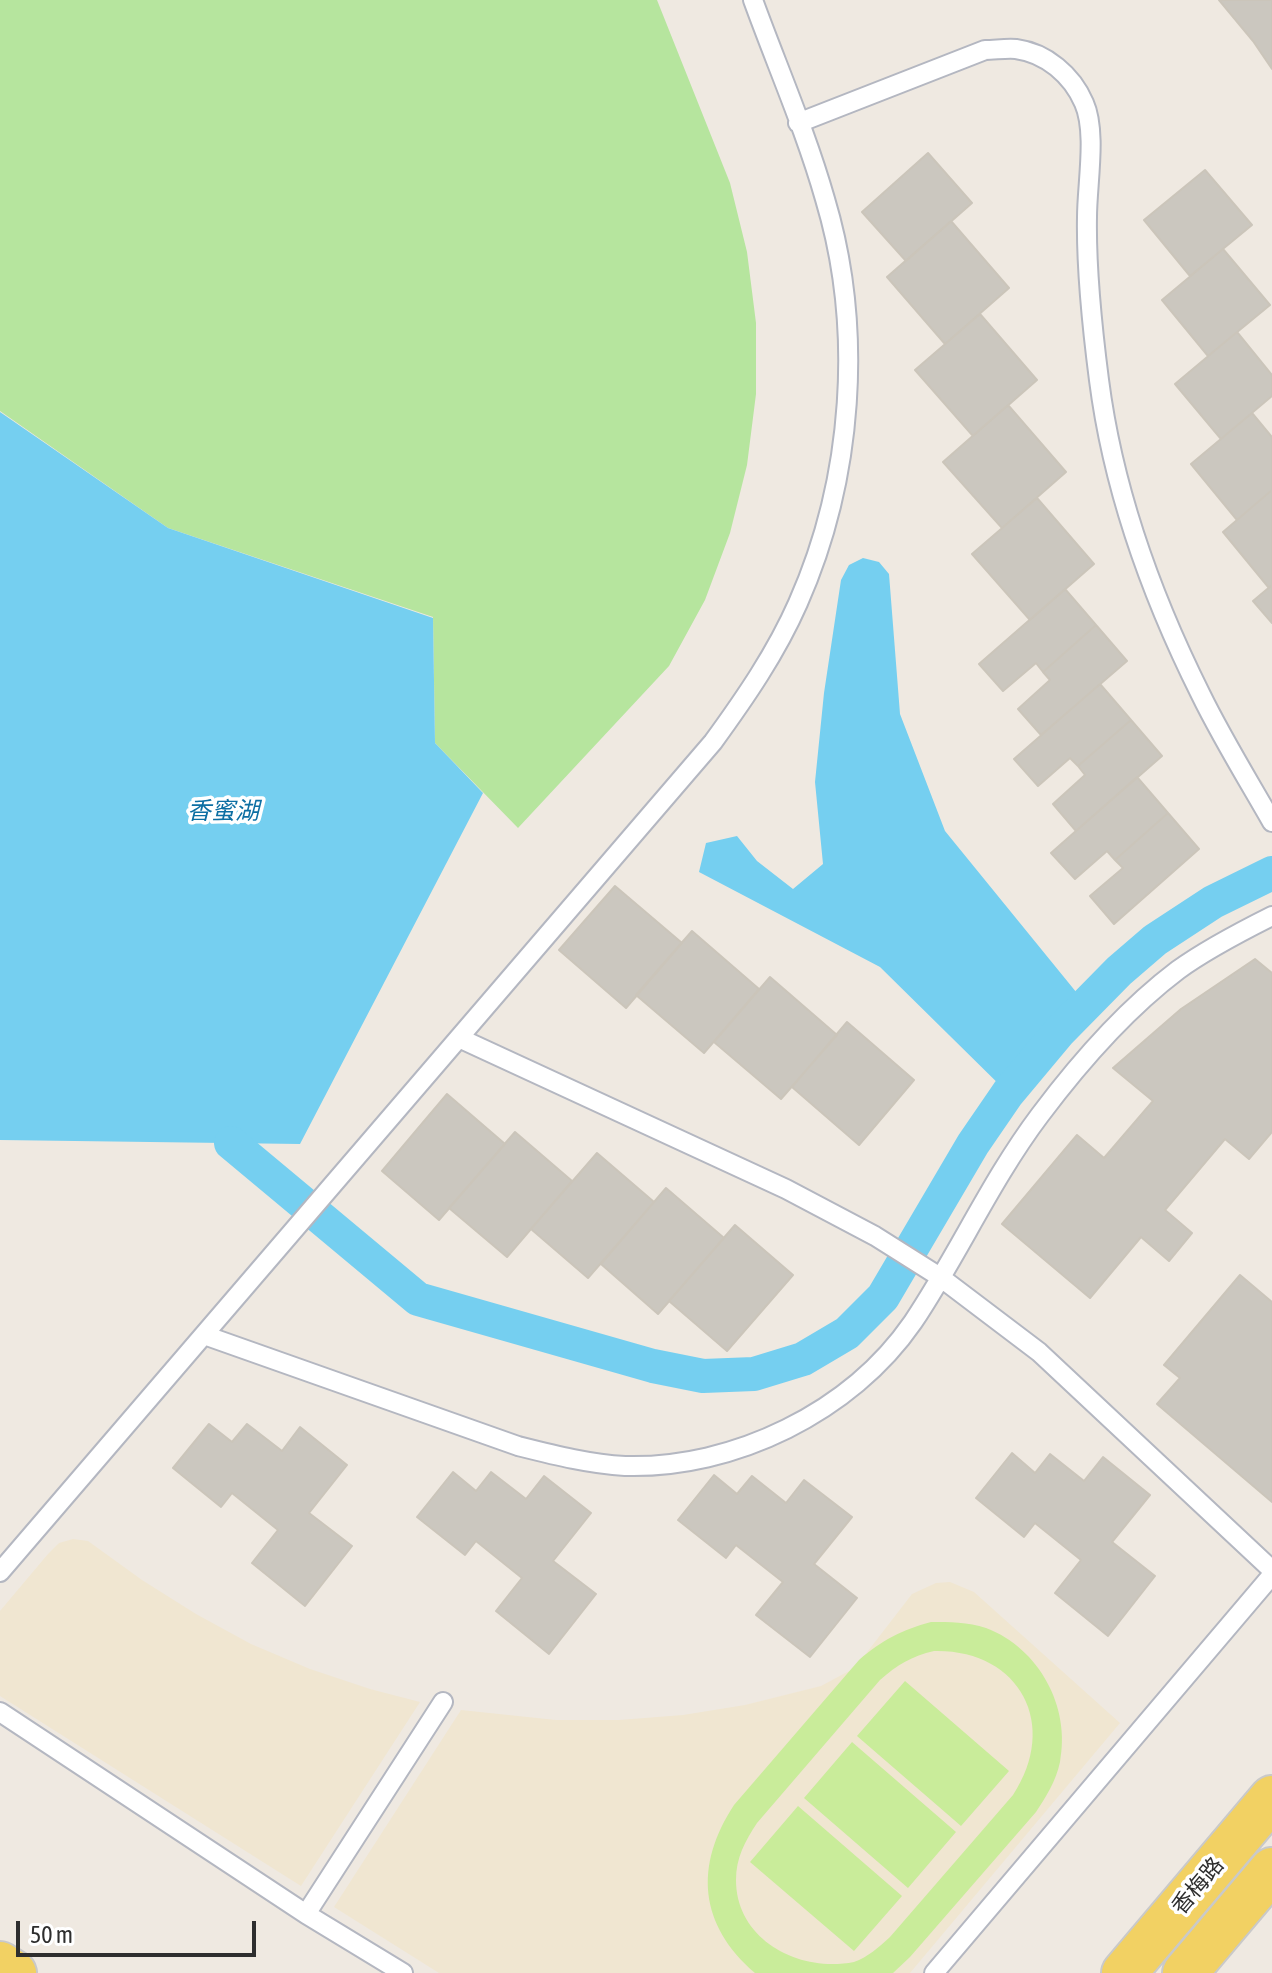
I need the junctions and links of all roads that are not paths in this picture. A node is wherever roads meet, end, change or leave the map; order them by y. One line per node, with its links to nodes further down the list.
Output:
1 (753, 0): 2 (lane)
2 (798, 123): 3 (lane); 5 (lane)
3 (1272, 822)
4 (1272, 916): 6 (lane)
5 (459, 1038): 6 (lane); 7 (lane)
6 (940, 1277): 7 (lane); 9 (lane)
7 (204, 1335): 8 (lane)
8 (0, 1572)
9 (1272, 1573): 18 (lane)
10 (443, 1702): 14 (lane)
11 (0, 1712): 14 (lane)
12 (1272, 1798): 19 (main road, 香梅路)
13 (1272, 1870): 20 (main road, 香梅路)
14 (306, 1914): 17 (lane)
15 (0, 1964): 16 (main road)
16 (14, 1973)
17 (403, 1973)
18 (934, 1973)
19 (1124, 1973)
20 (1185, 1973)

